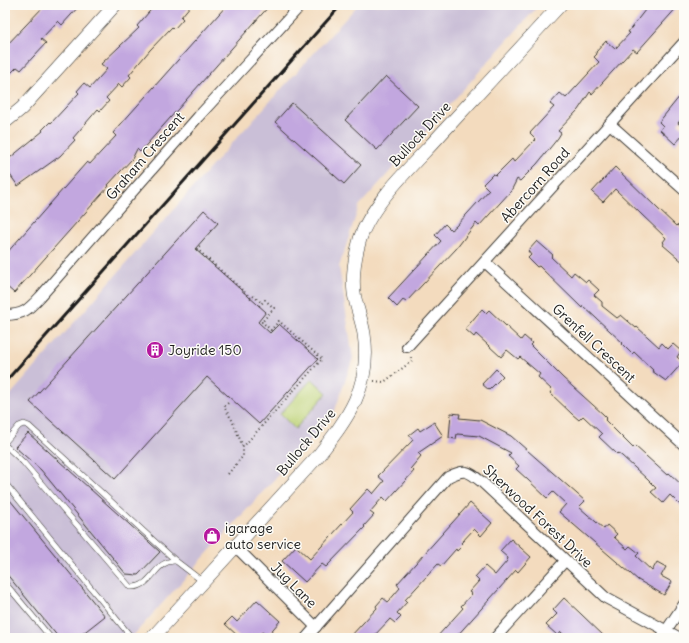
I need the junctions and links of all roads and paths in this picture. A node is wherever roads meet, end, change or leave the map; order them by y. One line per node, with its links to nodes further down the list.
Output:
1 (115, 5): 5 (street)
2 (301, 5): 12 (street, Graham Crescent)
3 (560, 5): 14 (street, Bullock Drive)
4 (684, 42): 6 (street, Abercorn Road)
5 (5, 122)
6 (610, 124): 7 (street); 9 (street, Abercorn Road)
7 (684, 190)
8 (200, 246): 10 (path)
9 (485, 262): 13 (street, Abercorn Road); 17 (street, Grenfell Crescent)
10 (262, 303): 11 (path); 18 (path)
11 (259, 306)
12 (5, 315)
13 (407, 347): 14 (path)
14 (363, 381): 21 (street, Bullock Drive)
15 (228, 403): 18 (path)
16 (5, 443): 22 (lane); 22 (lane)
17 (684, 445)
18 (243, 447): 19 (path)
19 (228, 474)
20 (5, 483): 30 (lane)
21 (235, 546): 24 (street, Bullock Drive); 27 (street, Jug Lane)
22 (176, 561): 24 (lane)
23 (565, 561): 27 (street, Sherwood Forest Drive); 28 (street, Sherwood Forest Drive); 33 (street)
24 (203, 582): 31 (street, Bullock Drive)
25 (5, 583): 29 (lane)
26 (684, 604): 28 (street)
27 (316, 627): 32 (street, Sherwood Forest Drive)
28 (663, 634): 34 (street, Sherwood Forest Drive)
29 (51, 638)
30 (132, 638)
31 (152, 638)
32 (306, 638)
33 (496, 638)
34 (680, 638)

